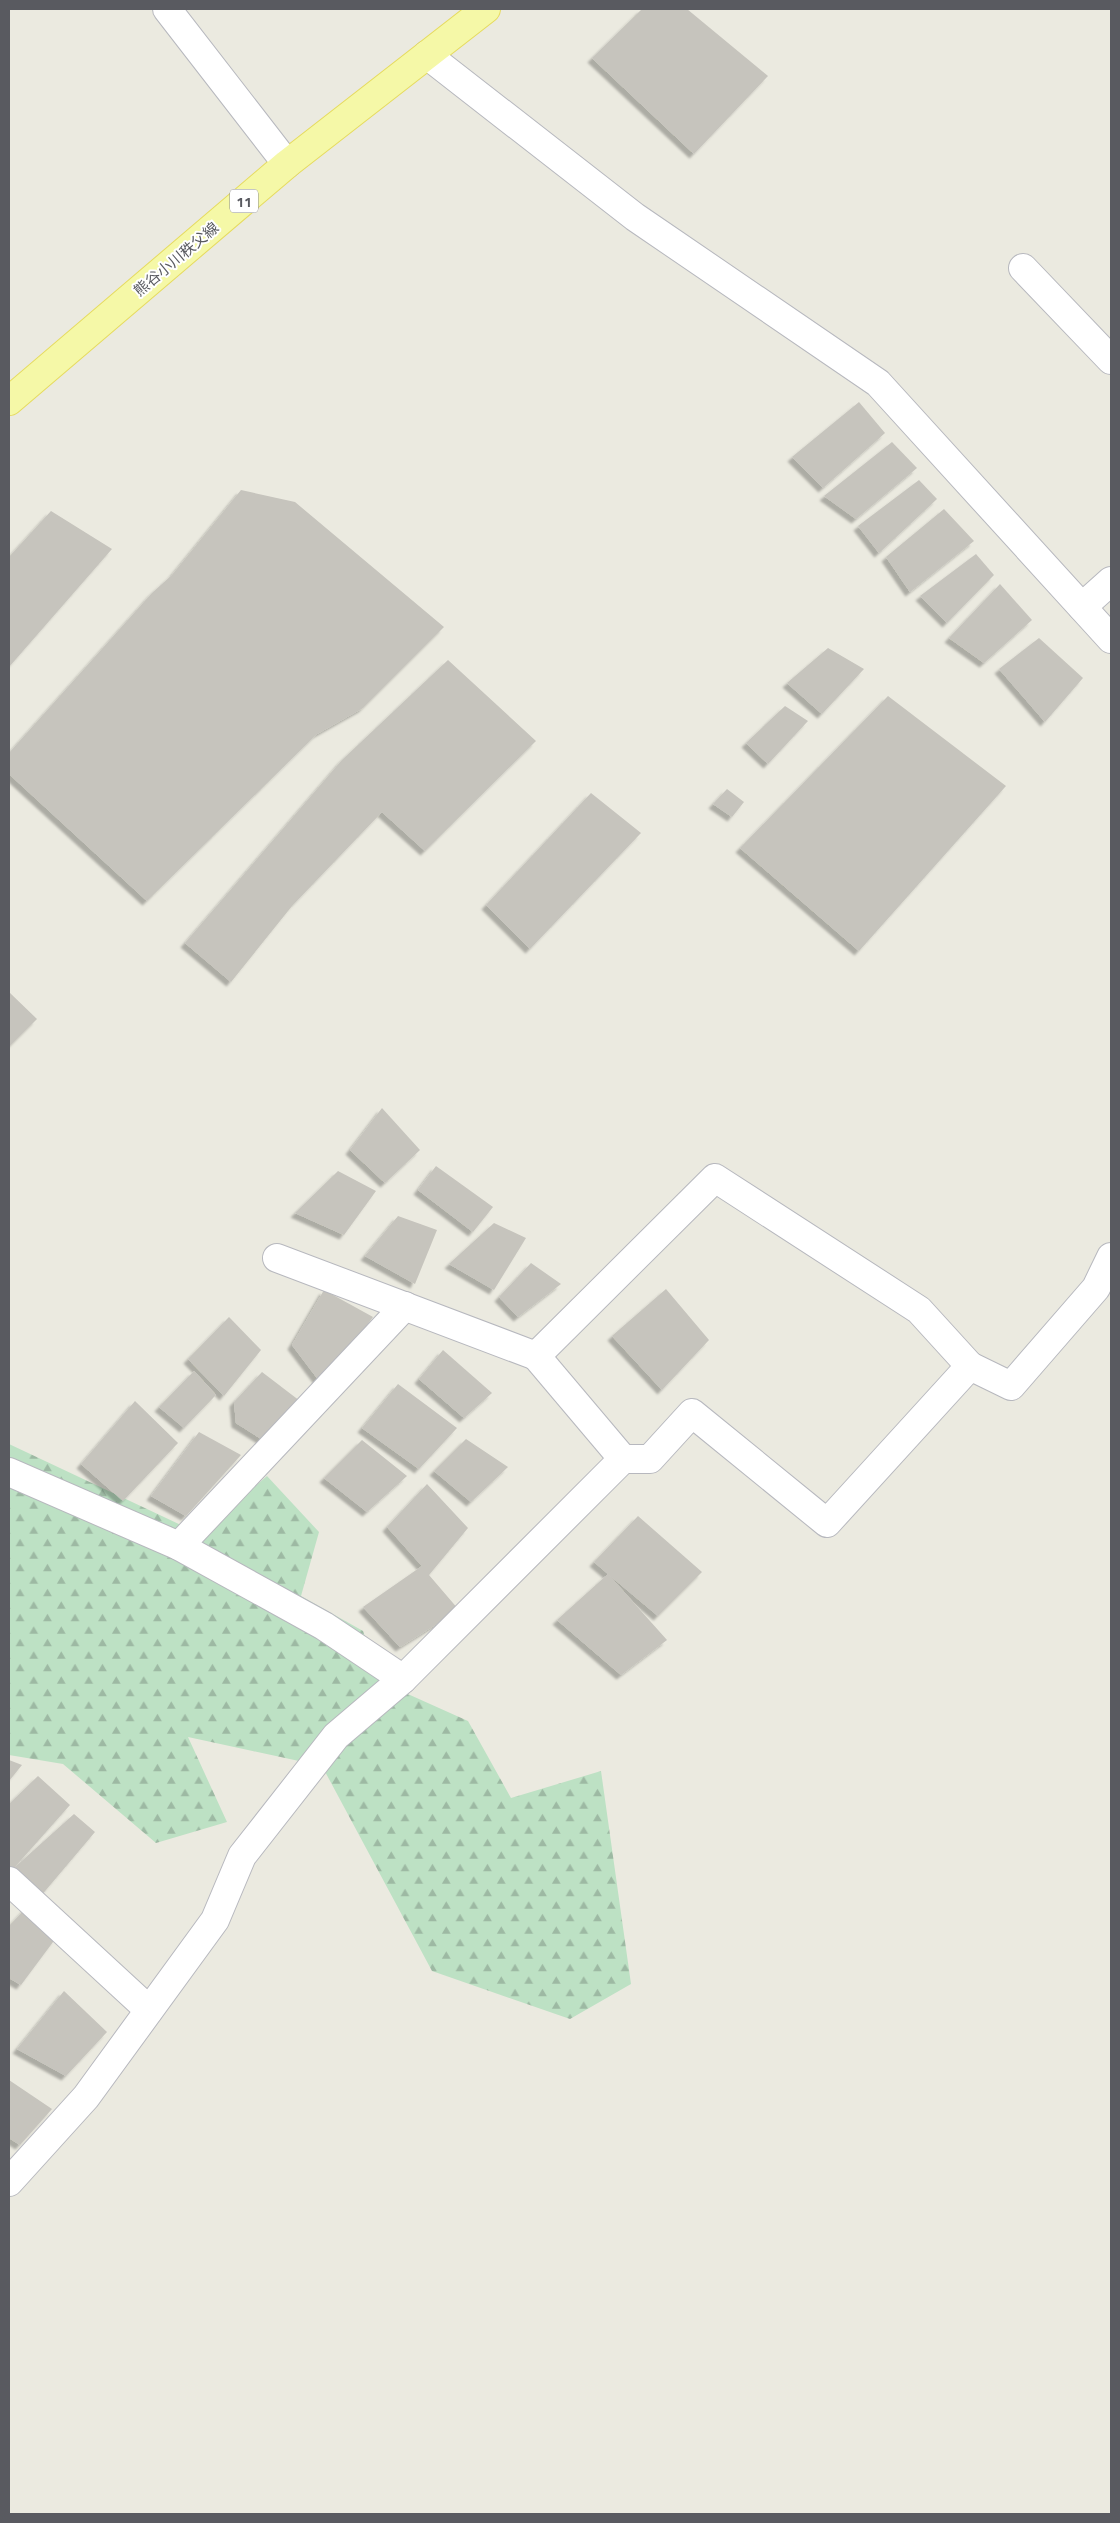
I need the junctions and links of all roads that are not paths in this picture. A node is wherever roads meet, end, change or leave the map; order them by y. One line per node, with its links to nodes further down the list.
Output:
1 (167, 9): 4 (street)
2 (486, 9): 3 (main road, 熊谷小川秩父線 / 11)
3 (427, 55): 4 (main road, 熊谷小川秩父線 / 11); 9 (street)
4 (287, 164): 7 (main road, 熊谷小川秩父線 / 11)
5 (1023, 268): 6 (street)
6 (1111, 360)
7 (9, 401)
8 (1111, 581): 9 (street)
9 (1082, 607): 10 (street)
10 (1111, 639)
11 (1111, 1257): 15 (street)
12 (276, 1258): 13 (street)
13 (405, 1306): 14 (street); 18 (street)
14 (536, 1356): 15 (street); 16 (street)
15 (970, 1366): 16 (street)
16 (622, 1459): 19 (street)
17 (9, 1472): 18 (street)
18 (179, 1546): 19 (street)
19 (403, 1679): 21 (street)
20 (9, 1881): 21 (street)
21 (149, 2010): 22 (street)
22 (9, 2182)

